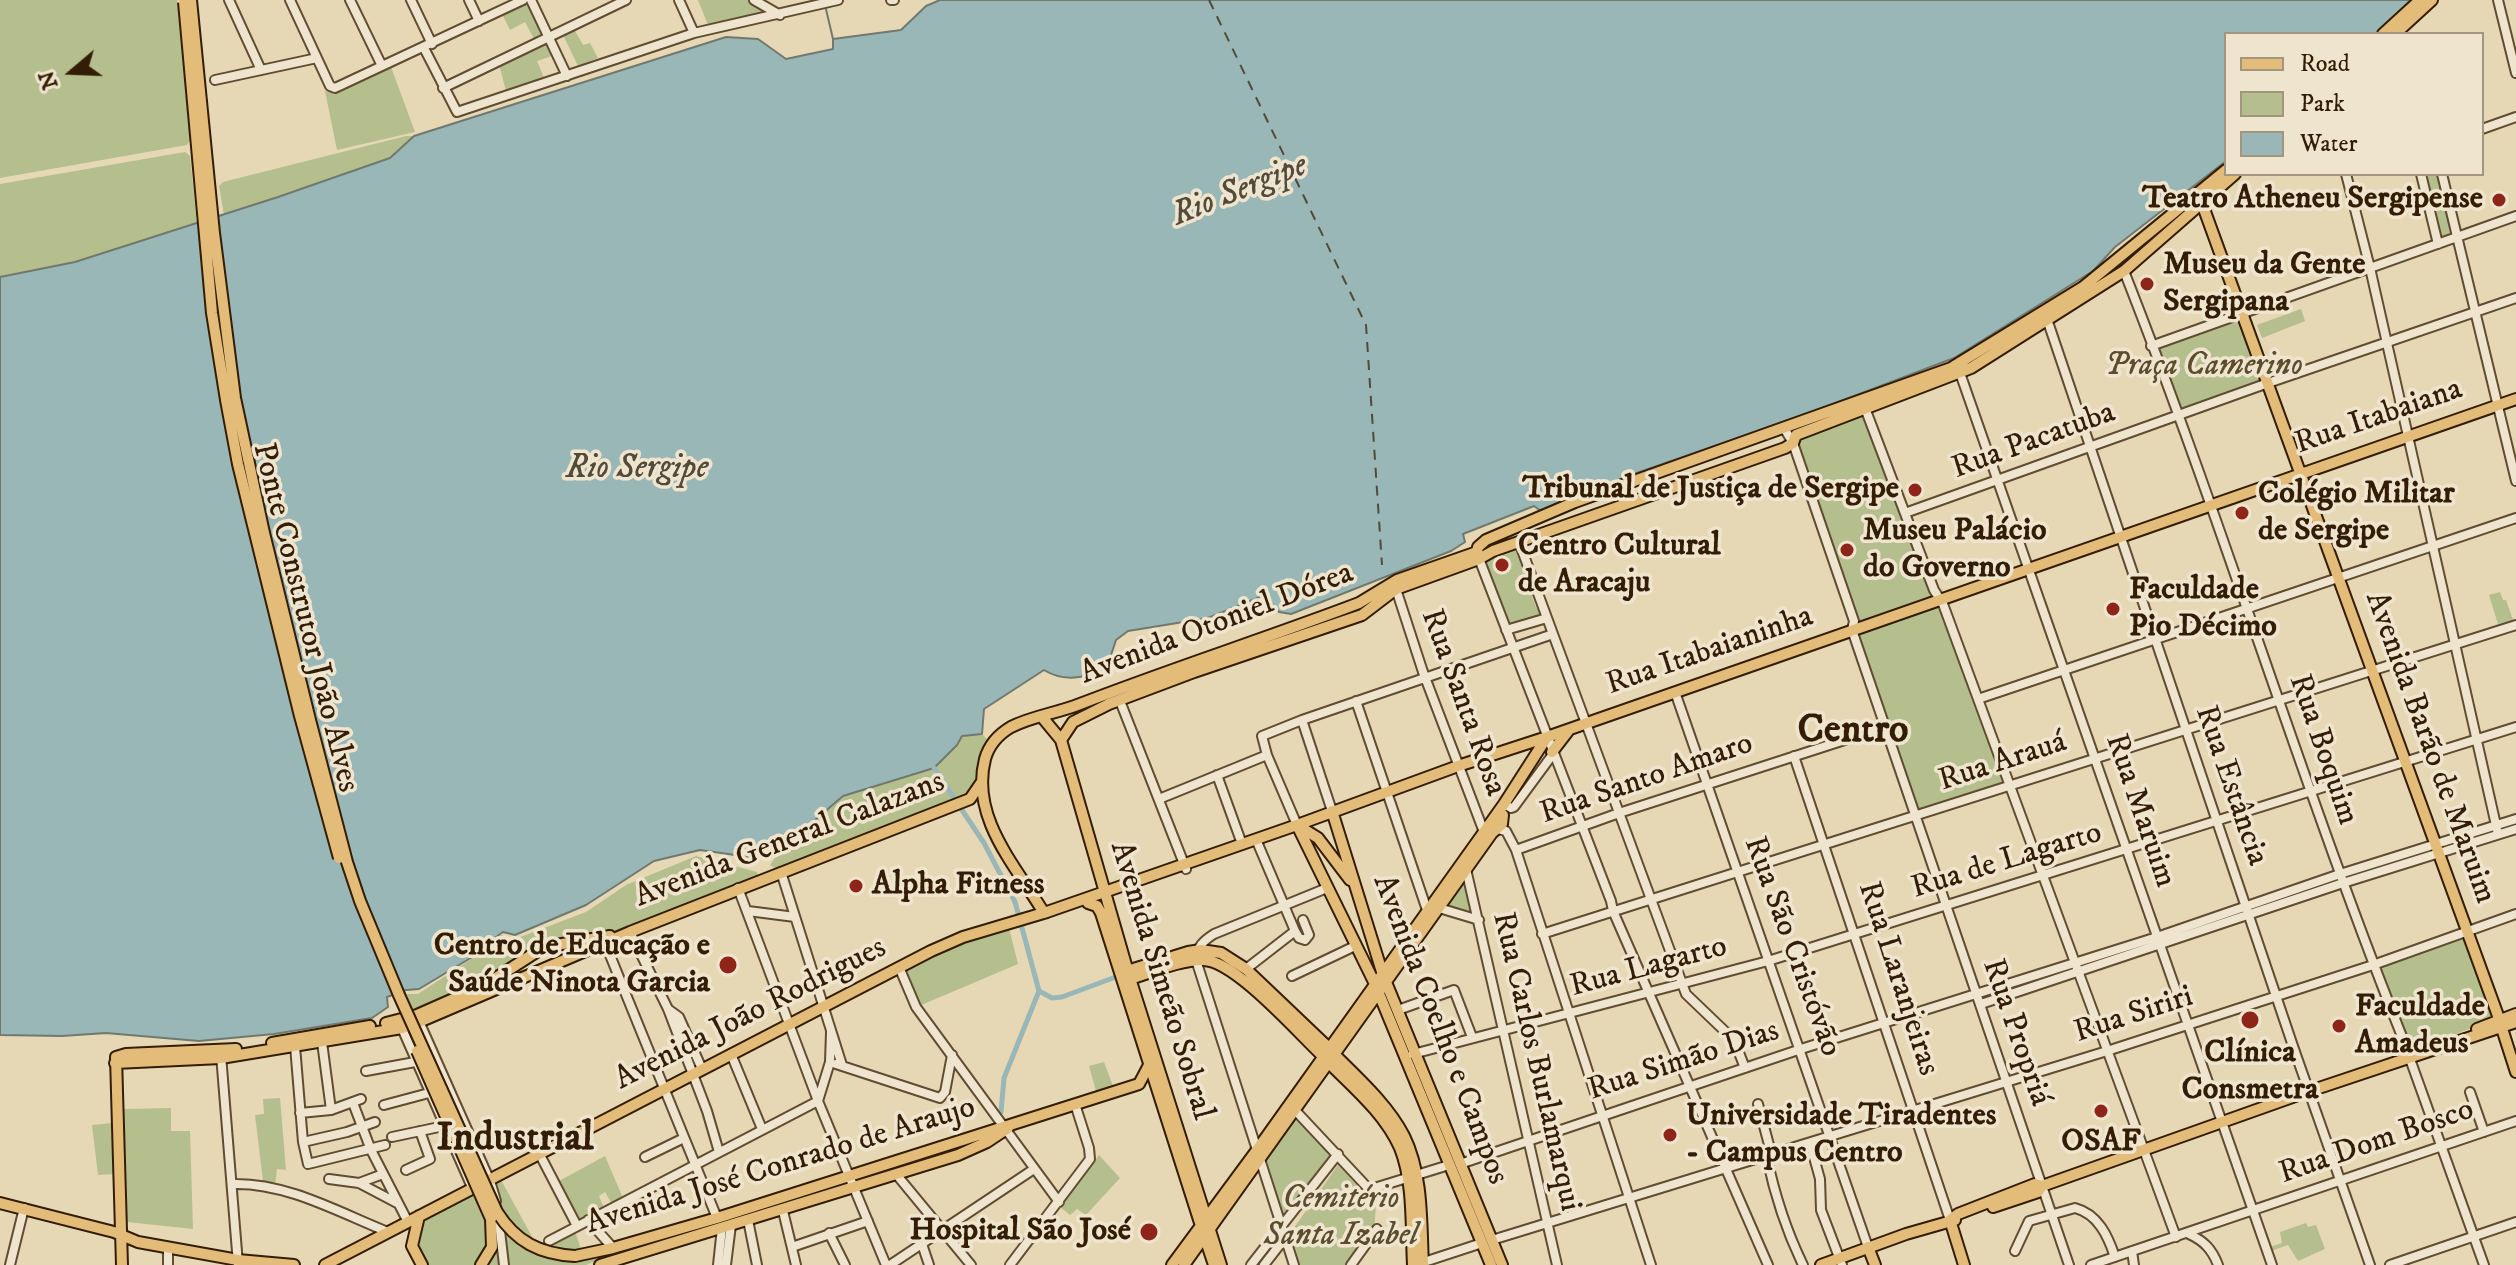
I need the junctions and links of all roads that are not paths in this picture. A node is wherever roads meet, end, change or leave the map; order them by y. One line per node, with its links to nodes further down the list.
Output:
1 (184, 0): 282 (main road, Ponte Construtor João Alves, bridge)
2 (191, 0): 282 (main road, Ponte Construtor João Alves, bridge)
3 (229, 0): 26 (street)
4 (290, 0): 24 (street)
5 (350, 0): 25 (street)
6 (411, 0): 23 (street)
7 (469, 0): 18 (street)
8 (523, 0): 18 (street)
9 (531, 0): 22 (street)
10 (626, 0): 22 (street)
11 (679, 0): 21 (street)
12 (754, 0): 17 (street)
13 (2420, 0): 20 (main road)
14 (2432, 0): 19 (main road)
15 (2498, 0): 27 (street)
16 (827, 2): 17 (street)
17 (780, 15): 21 (street)
18 (479, 21): 23 (street)
19 (2408, 28)
20 (2385, 32)
21 (694, 33): 28 (street)
22 (549, 37): 28 (street); 30 (street)
23 (428, 46): 25 (street); 30 (street)
24 (317, 58): 25 (street); 26 (street)
25 (382, 66)
26 (261, 70): 29 (street)
27 (2516, 73)
28 (567, 76): 30 (street)
29 (215, 80)
30 (443, 88)
31 (2516, 117): 32 (street)
32 (2484, 128)
33 (2224, 172): 38 (main road)
34 (2232, 176): 38 (main road)
35 (2349, 176): 42 (street)
36 (2421, 176): 41 (street)
37 (2442, 176): 40 (street)
38 (2199, 197): 43 (main road); 46 (main road, Avenida Barão de Maruim); 56 (main road)
39 (2516, 216): 40 (street)
40 (2456, 238): 41 (street); 45 (street)
41 (2438, 244): 42 (street)
42 (2370, 268): 46 (street); 48 (street)
43 (2124, 271): 47 (main road); 49 (street, Rua Boquim)
44 (2516, 298): 45 (street)
45 (2475, 312): 48 (street); 53 (street)
46 (2244, 314): 49 (street); 51 (main road, Avenida Barão de Maruim)
47 (2048, 322): 50 (main road); 59 (street, Rua Estância)
48 (2386, 343): 51 (street); 57 (street)
49 (2151, 346): 55 (street, Rua Boquim)
50 (1960, 373): 54 (main road); 61 (street, Rua Maruim)
51 (2268, 383): 55 (street); 60 (main road, Avenida Barão de Maruim)
52 (2516, 399): 53 (main road, Rua Itabaiana)
53 (2498, 405): 57 (main road, Rua Itabaiana); 62 (street)
54 (1865, 408): 58 (main road); 64 (street)
55 (2178, 416): 59 (street, Rua Pacatuba); 63 (street, Rua Boquim)
56 (1784, 428): 58 (street, Rua Propriá); 69 (main road)
57 (2406, 435): 60 (main road, Rua Itabaiana); 68 (street)
58 (1793, 443): 67 (main road); 78 (street, Rua Propriá)
59 (2091, 448): 61 (street, Rua Pacatuba); 66 (street, Rua Estância)
60 (2302, 473): 63 (main road, Rua Itabaiana); 71 (main road, Avenida Barão de Maruim)
61 (1999, 480): 64 (street, Rua Pacatuba); 70 (street, Rua Maruim)
62 (2516, 481)
63 (2209, 506): 66 (main road, Rua Itabaiana); 74 (street, Rua Boquim)
64 (1905, 513): 73 (street)
65 (2516, 518): 68 (street)
66 (2120, 537): 70 (main road, Rua Itabaiana); 80 (street, Rua Estância)
67 (1519, 542): 69 (main road); 75 (street)
68 (2432, 546): 71 (street); 81 (street)
69 (1478, 555): 72 (main road, Avenida Otoniel Dórea); 77 (street); 91 (main road, Avenida Otoniel Dórea)
70 (2029, 568): 73 (main road, Rua Itabaiana); 83 (street, Rua Maruim)
71 (2340, 578): 74 (street); 84 (main road, Avenida Barão de Maruim)
72 (1396, 589): 85 (street, Rua Santa Rosa); 88 (main road, Avenida Otoniel Dórea)
73 (1939, 599): 78 (main road, Rua Itabaiana); 87 (street)
74 (2247, 609): 80 (street); 90 (street, Rua Boquim)
75 (1547, 618): 77 (street); 79 (street)
76 (2516, 625): 81 (street, Rua Arauá)
77 (1506, 630): 82 (street)
78 (1852, 630): 86 (main road, Rua Itabaianinha); 94 (street, Rua Propriá)
79 (1553, 634): 82 (street); 93 (street)
80 (2155, 639): 83 (street); 97 (street, Rua Estância)
81 (2455, 644): 84 (street, Rua Arauá); 100 (street)
82 (1512, 647): 85 (street); 98 (street)
83 (2065, 668): 87 (street); 104 (street, Rua Maruim)
84 (2374, 671): 90 (street, Rua Arauá); 105 (main road, Avenida Barão de Maruim)
85 (1425, 677): 89 (street); 106 (street, Rua Santa Rosa)
86 (1675, 692): 93 (main road, Rua Itabaianinha); 110 (street, Rua São Cristóvão)
87 (1978, 699): 109 (street)
88 (1120, 701): 99 (main road, Avenida Otoniel Dórea); 113 (street)
89 (1356, 701): 92 (street); 111 (street)
90 (2279, 701): 97 (street, Rua Arauá); 112 (street, Rua Boquim)
91 (1042, 717): 99 (main road, Avenida Simeão Sobral); 108 (main road, Avenida Otoniel Dórea)
92 (1302, 720): 102 (street); 115 (street, Avenida Coelho e Campos)
93 (1585, 723): 96 (main road, Rua Itabaianinha); 116 (street)
94 (1885, 727): 103 (street, Rua Santo Amaro); 117 (street, Rua Propriá)
95 (2516, 727): 100 (street)
96 (1570, 728): 98 (main road, Rua Itabaianinha); 101 (main road)
97 (2186, 730): 104 (street, Rua Arauá); 119 (street, Rua Estância)
98 (1547, 737): 101 (street); 106 (main road, Rua Itabaianinha); 114 (main road)
99 (1061, 740): 141 (main road, Avenida Simeão Sobral)
100 (2477, 740): 105 (street); 124 (street)
101 (1552, 753): 114 (street); 120 (street)
102 (1267, 755): 107 (street); 121 (street)
103 (1794, 756): 110 (street, Rua Santo Amaro); 128 (street, Rua Laranjeiras)
104 (2096, 759): 109 (street, Rua Arauá); 130 (street, Rua Maruim)
105 (2401, 764): 112 (street, Rua de Lagarto); 131 (main road, Avenida Barão de Maruim)
106 (1458, 766): 111 (main road, Rua Itabaianinha); 125 (street, Rua Santa Rosa)
107 (1217, 775): 113 (street); 126 (street)
108 (983, 778): 134 (main road, Avenida General Calazans); 151 (main road)
109 (2011, 785): 117 (street, Rua Arauá); 136 (street)
110 (1707, 787): 116 (street, Rua Santo Amaro); 135 (street, Rua São Cristóvão)
111 (1386, 791): 115 (main road, Rua Itabaianinha); 147 (street)
112 (2310, 793): 119 (street, Rua de Lagarto); 137 (street, Rua Boquim)
113 (1159, 799): 132 (street)
114 (1501, 808): 123 (main road); 125 (main road)
115 (1332, 811): 121 (main road, Rua Itabaianinha); 140 (main road, Avenida Coelho e Campos)
116 (1619, 813): 120 (street, Rua Santo Amaro); 142 (street)
117 (1916, 816): 128 (street, Rua Arauá); 144 (street, Rua Propriá)
118 (2516, 819): 124 (street)
119 (2217, 822): 130 (street, Rua de Lagarto); 150 (street, Rua Estância)
120 (1581, 826): 129 (street, Rua Santo Amaro); 149 (street)
121 (1298, 828): 126 (main road); 127 (main road); 139 (main road, Avenida Coelho e Campos); 140 (main road)
122 (2516, 829): 124 (street)
123 (1502, 830): 129 (street); 133 (main road)
124 (2497, 830): 131 (street, Rua Simão Dias)
125 (1484, 832): 147 (main road)
126 (1242, 844): 132 (main road)
127 (1258, 844): 132 (main road); 145 (street)
128 (1825, 846): 135 (street, Rua Arauá); 160 (street, Rua Laranjeiras)
129 (1516, 850): 159 (street)
130 (2127, 850): 136 (street, Rua de Lagarto); 162 (street, Rua Maruim)
131 (2436, 850): 137 (street, Rua Simão Dias); 157 (main road, Avenida Barão de Maruim)
132 (1185, 866): 141 (main road)
133 (1466, 869): 146 (main road); 155 (street, Rua Carlos Burlamarqui)
134 (781, 872): 138 (main road, Avenida General Calazans); 153 (street)
135 (1737, 874): 142 (street, Rua Arauá); 166 (street, Rua São Cristóvão)
136 (2043, 875): 144 (street, Rua de Lagarto); 170 (street)
137 (2342, 879): 150 (street, Rua Simão Dias); 168 (street, Rua Boquim)
138 (738, 888): 148 (street); 158 (main road, Avenida General Calazans)
139 (1327, 888): 145 (street); 163 (main road, Avenida Coelho e Campos)
140 (1356, 888): 174 (main road, Avenida Coelho e Campos)
141 (1104, 894): 143 (main road); 151 (main road); 172 (main road, Avenida Simeão Sobral)
142 (1651, 901): 149 (street, Rua Arauá); 175 (street)
143 (1088, 903): 151 (main road); 172 (main road, Avenida Simeão Sobral)
144 (1946, 905): 160 (street, Rua de Lagarto); 178 (street, Rua Propriá)
145 (1284, 907): 156 (street); 165 (street)
146 (1439, 908): 155 (street); 174 (main road)
147 (1427, 910): 174 (main road)
148 (748, 911): 153 (street); 188 (street)
149 (1613, 911): 159 (street, Rua Arauá); 176 (street)
150 (2247, 911): 162 (street, Rua Simão Dias); 177 (street, Rua Estância)
151 (1038, 914): 169 (main road, Avenida João Rodrigues)
152 (2516, 914): 157 (street, Rua Siriri)
153 (795, 917): 179 (street)
154 (1303, 920): 156 (street)
155 (1479, 920): 189 (street, Rua Carlos Burlamarqui)
156 (1295, 931): 171 (street)
157 (2467, 931): 168 (street, Rua Siriri); 187 (main road, Avenida Barão de Maruim)
158 (628, 933): 161 (main road, Avenida General Calazans); 210 (street)
159 (1542, 934): 181 (street)
160 (1855, 934): 166 (street, Rua de Lagarto); 184 (street, Rua Laranjeiras)
161 (603, 940): 164 (main road, Avenida General Calazans); 167 (main road, Avenida General Calazans); 216 (street)
162 (2159, 942): 170 (street, Rua Simão Dias); 186 (street, Rua Maruim)
163 (1355, 946): 173 (street); 174 (main road, Avenida Coelho e Campos)
164 (544, 947): 167 (main road); 183 (main road, Avenida General Calazans)
165 (1196, 955): 171 (main road); 172 (main road); 200 (main road); 251 (street)
166 (1768, 961): 175 (street, Rua Lagarto); 194 (street, Rua São Cristóvão)
167 (549, 965): 183 (main road, Avenida General Calazans)
168 (2373, 965): 177 (street, Rua Siriri); 201 (street, Rua Boquim)
169 (899, 967): 179 (main road, Avenida João Rodrigues); 199 (street)
170 (2076, 967): 178 (street, Rua Simão Dias); 195 (street)
171 (1246, 969): 200 (main road)
172 (1125, 975): 207 (main road, Avenida Simeão Sobral); 228 (main road, Avenida Simeão Sobral)
173 (1292, 976)
174 (1381, 984): 180 (main road, Avenida Coelho e Campos); 200 (main road); 205 (main road, Avenida Coelho e Campos)
175 (1682, 985): 176 (street, Rua Lagarto); 208 (street)
176 (1650, 994): 181 (street, Rua Lagarto); 215 (street)
177 (2276, 996): 186 (street, Rua Siriri); 217 (street, Rua Estância)
178 (1978, 999): 184 (street, Rua Simão Dias); 212 (street, Rua Propriá)
179 (823, 1006): 188 (main road, Avenida João Rodrigues); 190 (street)
180 (1398, 1010): 191 (street); 196 (main road, Avenida Coelho e Campos)
181 (1569, 1014): 189 (street, Rua Lagarto); 229 (street)
182 (2516, 1014): 187 (main road)
183 (421, 1016): 185 (main road, Avenida General Calazans); 265 (street)
184 (1884, 1022): 194 (street, Rua Simão Dias); 226 (street, Rua Laranjeiras)
185 (400, 1024): 192 (main road, Avenida General Calazans); 198 (main road, Avenida General Calazans); 203 (street)
186 (2187, 1024): 195 (street, Rua Siriri); 232 (street, Rua Maruim)
187 (2505, 1024): 201 (main road); 202 (main road); 211 (main road)
188 (790, 1025): 197 (main road, Avenida João Rodrigues); 220 (street)
189 (1503, 1029): 191 (street, Rua Lagarto); 242 (street, Rua Carlos Burlamarqui)
190 (831, 1032): 204 (street); 206 (street)
191 (1472, 1037): 196 (street, Rua Lagarto)
192 (322, 1042): 193 (main road, Avenida General Calazans); 225 (street)
193 (295, 1046): 198 (main road, Avenida General Calazans); 227 (street)
194 (1801, 1049): 208 (street, Rua Simão Dias); 239 (street, Rua São Cristóvão)
195 (2107, 1051): 212 (street, Rua Siriri); 248 (street)
196 (1415, 1052): 205 (street); 256 (main road, Avenida Coelho e Campos)
197 (731, 1054): 210 (main road, Avenida João Rodrigues); 236 (street)
198 (221, 1055): 268 (street); 301 (main road, Avenida General Calazans)
199 (952, 1055): 206 (street); 234 (street)
200 (1329, 1056): 224 (main road); 262 (main road)
201 (2410, 1056): 217 (main road); 246 (street, Rua Boquim)
202 (2516, 1058)
203 (415, 1062): 209 (street); 219 (street)
204 (830, 1062): 206 (street); 220 (street)
205 (1406, 1062): 256 (main road, Avenida Coelho e Campos)
206 (842, 1065)
207 (1149, 1065): 213 (main road); 214 (main road, Avenida Simeão Sobral)
208 (1745, 1068): 215 (street, Rua Simão Dias)
209 (366, 1071)
210 (698, 1072): 216 (main road, Avenida João Rodrigues); 249 (street)
211 (2516, 1072)
212 (2005, 1081): 226 (street, Rua Siriri); 269 (street, Rua Propriá)
213 (1139, 1084): 214 (main road, Avenida Simeão Sobral); 221 (main road, Avenida Simeão Sobral)
214 (1156, 1084): 228 (main road); 294 (main road, Avenida Simeão Sobral)
215 (1690, 1086): 229 (street, Rua Simão Dias); 258 (street)
216 (664, 1090): 241 (street); 250 (main road, Avenida João Rodrigues)
217 (2310, 1091): 232 (main road); 264 (street, Rua Estância)
218 (2470, 1092): 238 (street)
219 (429, 1093): 223 (street); 233 (street)
220 (818, 1101): 236 (street); 266 (street)
221 (1075, 1104): 234 (main road, Avenida Simeão Sobral); 274 (street)
222 (1758, 1104): 254 (street)
223 (384, 1105)
224 (1292, 1108): 251 (main road); 252 (street)
225 (331, 1110): 227 (street); 235 (street)
226 (1913, 1110): 239 (street, Rua Siriri); 286 (street, Rua Laranjeiras)
227 (300, 1113): 243 (street)
228 (1173, 1114): 294 (main road, Avenida Simeão Sobral)
229 (1603, 1114): 242 (street, Rua Simão Dias); 273 (street)
230 (2516, 1121): 238 (street, Rua Dom Bosco)
231 (375, 1122): 235 (street)
232 (2222, 1122): 248 (main road); 279 (street, Rua Maruim)
233 (444, 1126): 237 (street); 271 (street)
234 (1007, 1127): 257 (street); 261 (main road, Avenida José Conrado de Araujo); 266 (main road, Avenida José Conrado de Araujo)
235 (361, 1128): 243 (street); 247 (street)
236 (762, 1129): 249 (street)
237 (420, 1131): 240 (street); 259 (street)
238 (2484, 1132): 246 (street, Rua Dom Bosco)
239 (1829, 1136): 244 (street, Rua Siriri); 310 (street, Rua São Cristóvão)
240 (392, 1137)
241 (684, 1138): 253 (street); 255 (street)
242 (1530, 1139): 256 (street, Rua Simão Dias); 290 (street, Rua Carlos Burlamarqui)
243 (303, 1142): 247 (street)
244 (1810, 1143): 254 (street, Rua Siriri); 317 (street)
245 (385, 1145): 247 (street)
246 (2442, 1147): 264 (street, Rua Dom Bosco); 303 (street, Rua Boquim)
247 (371, 1150): 260 (street)
248 (2145, 1150): 269 (main road); 302 (street)
249 (719, 1152): 255 (street)
250 (539, 1153): 265 (main road, Avenida João Rodrigues); 293 (street)
251 (1259, 1154): 292 (street); 294 (main road)
252 (1338, 1154): 270 (street); 292 (street)
253 (645, 1157)
254 (1769, 1157): 258 (street, Rua Siriri); 352 (street)
255 (695, 1164): 284 (street); 291 (street)
256 (1455, 1164): 262 (street, Rua Simão Dias); 306 (main road, Avenida Coelho e Campos)
257 (1034, 1169): 274 (street); 297 (street)
258 (1726, 1169): 273 (street, Rua Siriri); 351 (street)
259 (406, 1170)
260 (384, 1172): 267 (street); 277 (street)
261 (896, 1174): 266 (main road, Avenida José Conrado de Araujo); 297 (street)
262 (1412, 1178): 270 (street, Rua Simão Dias); 321 (main road)
263 (329, 1179): 267 (street)
264 (2340, 1179): 279 (street, Rua Dom Bosco); 361 (street, Rua Estância)
265 (490, 1181): 271 (main road, Avenida João Rodrigues); 328 (street)
266 (852, 1182): 272 (main road, Avenida José Conrado de Araujo); 287 (street)
267 (359, 1183): 277 (street)
268 (232, 1184): 298 (street); 318 (street)
269 (2042, 1186): 281 (street, Rua Propriá); 286 (main road)
270 (1371, 1189): 275 (street)
271 (473, 1190): 283 (main road, Avenida João Rodrigues)
272 (807, 1196): 280 (main road, Avenida José Conrado de Araujo); 291 (main road, Avenida José Conrado de Araujo)
273 (1629, 1197): 290 (street, Rua Siriri); 350 (street)
274 (1059, 1202): 338 (street)
275 (1381, 1202)
276 (0, 1203): 278 (main road)
277 (397, 1203): 288 (street)
278 (24, 1208): 301 (main road); 319 (street)
279 (2253, 1210): 300 (street, Rua Dom Bosco); 360 (street, Rua Maruim)
280 (783, 1211): 285 (main road, Avenida José Conrado de Araujo); 309 (street)
281 (2051, 1213): 313 (street); 315 (street); 356 (street, Rua Propriá)
282 (494, 1215): 312 (main road, Avenida José Conrado de Araujo, bridge); 327 (main road)
283 (419, 1216): 288 (main road, Avenida João Rodrigues); 326 (main road)
284 (588, 1220): 293 (street); 312 (street)
285 (748, 1220): 291 (main road, Avenida José Conrado de Araujo); 332 (street)
286 (1950, 1220): 310 (main road); 355 (main road, Rua Laranjeiras)
287 (868, 1221): 299 (street); 335 (street)
288 (408, 1222): 298 (main road, Avenida João Rodrigues)
289 (2516, 1222): 303 (street)
290 (1547, 1223): 306 (street, Rua Siriri); 349 (street, Rua Carlos Burlamarqui)
291 (724, 1225): 295 (main road, Avenida José Conrado de Araujo); 308 (main road, Avenida José Conrado de Araujo); 330 (street); 331 (street)
292 (1281, 1225): 304 (street); 343 (street)
293 (577, 1226): 305 (street)
294 (1205, 1228): 339 (main road); 340 (main road); 341 (main road, Avenida Simeão Sobral); 342 (main road, Avenida Simeão Sobral)
295 (678, 1229): 308 (main road); 312 (main road, Avenida José Conrado de Araujo)
296 (1377, 1229): 346 (street)
297 (942, 1231): 307 (street); 337 (street)
298 (388, 1232): 325 (main road, Avenida João Rodrigues)
299 (829, 1233): 309 (street); 334 (street)
300 (2188, 1234): 302 (street, Rua Dom Bosco); 359 (street)
301 (121, 1236): 311 (main road); 322 (main road)
302 (2176, 1237): 314 (street, Rua Dom Bosco)
303 (2474, 1237): 362 (street); 363 (street, Rua Boquim)
304 (1285, 1238): 344 (street); 345 (street)
305 (549, 1241)
306 (1487, 1242): 321 (street, Rua Siriri); 347 (main road, Avenida Coelho e Campos); 348 (main road, Avenida Coelho e Campos)
307 (922, 1244): 335 (street); 336 (street)
308 (655, 1247): 329 (main road, Avenida José Conrado de Araujo)
309 (792, 1247): 333 (street)
310 (1868, 1247): 317 (main road); 354 (main road, Rua São Cristóvão)
311 (168, 1248): 318 (main road); 323 (street)
312 (613, 1248)
313 (2015, 1251)
314 (2132, 1251): 315 (street, Rua Dom Bosco); 358 (street)
315 (2115, 1257): 357 (street, Rua Dom Bosco)
316 (0, 1261): 319 (street)
317 (1841, 1262): 353 (main road)
318 (238, 1263): 320 (main road)
319 (10, 1264)
320 (258, 1264): 324 (main road)
321 (1419, 1264)
322 (122, 1265)
323 (168, 1265)
324 (294, 1265)
325 (325, 1265)
326 (422, 1265)
327 (481, 1265)
328 (504, 1265)
329 (600, 1265)
330 (718, 1265)
331 (726, 1265)
332 (757, 1265)
333 (796, 1265)
334 (845, 1265)
335 (888, 1265)
336 (929, 1265)
337 (971, 1265)
338 (1010, 1265)
339 (1172, 1265)
340 (1184, 1265)
341 (1214, 1265)
342 (1221, 1265)
343 (1251, 1265)
344 (1264, 1265)
345 (1294, 1265)
346 (1351, 1265)
347 (1491, 1265)
348 (1502, 1265)
349 (1557, 1265)
350 (1651, 1265)
351 (1768, 1265)
352 (1803, 1265)
353 (1821, 1265)
354 (1875, 1265)
355 (1964, 1265)
356 (2069, 1265)
357 (2091, 1265)
358 (2134, 1265)
359 (2218, 1265)
360 (2272, 1265)
361 (2370, 1265)
362 (2390, 1265)
363 (2484, 1265)

